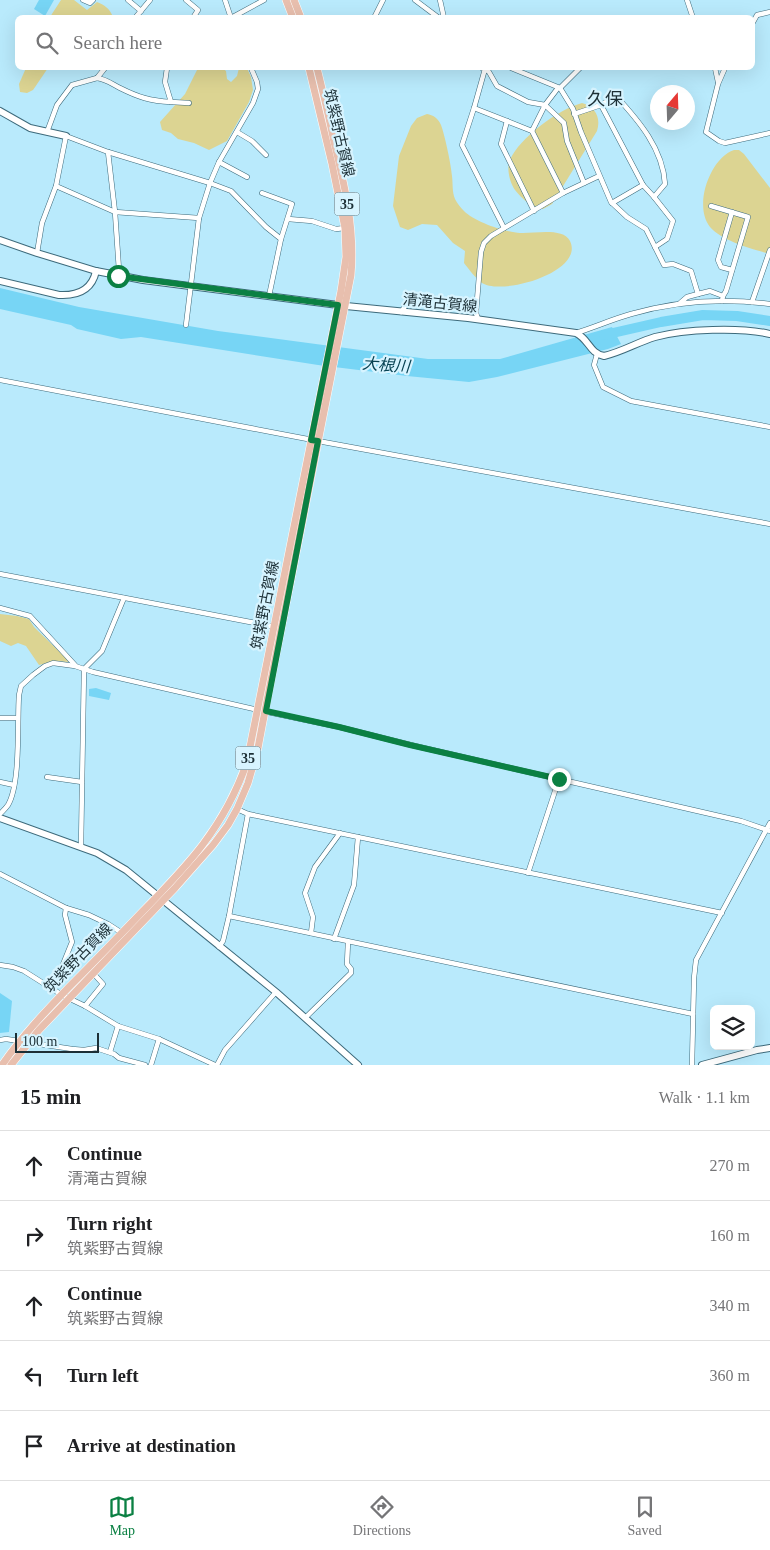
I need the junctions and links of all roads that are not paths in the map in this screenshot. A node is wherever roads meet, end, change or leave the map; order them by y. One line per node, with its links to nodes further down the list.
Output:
1 (83, 0): 2 (street)
2 (93, 0)
3 (128, 0): 14 (street)
4 (150, 0): 14 (street)
5 (186, 0): 17 (street)
6 (224, 0): 18 (street)
7 (264, 0): 19 (street)
8 (286, 0): 20 (main road)
9 (294, 0): 21 (main road)
10 (383, 0): 22 (street)
11 (415, 0): 23 (street)
12 (440, 0): 24 (street)
13 (687, 0): 25 (street)
14 (142, 10): 16 (street)
15 (770, 12): 26 (street)
16 (137, 15)
17 (195, 15)
18 (230, 15)
19 (236, 15)
20 (292, 15)
21 (300, 15)
22 (376, 15)
23 (435, 15)
24 (443, 15)
25 (692, 15)
26 (755, 19)
27 (103, 70): 38 (street)
28 (167, 70): 41 (street)
29 (252, 70): 51 (street)
30 (309, 70): 73 (main road, 筑紫野古賀線 / 35)
31 (317, 70): 91 (main road, 筑紫野古賀線 / 35)
32 (484, 70): 45 (street)
33 (486, 70): 44 (street)
34 (514, 70): 40 (street)
35 (578, 70): 40 (street)
36 (715, 70): 39 (street)
37 (724, 70): 39 (street)
38 (97, 78): 41 (street); 50 (street)
39 (718, 84): 52 (street)
40 (559, 88): 44 (street); 47 (street)
41 (171, 102): 42 (street)
42 (189, 103)
43 (601, 104): 47 (street); 61 (street); 65 (street)
44 (545, 105): 49 (street); 60 (street)
45 (474, 108): 48 (street); 74 (street)
46 (0, 111): 50 (main road)
47 (574, 114): 57 (street)
48 (507, 122): 49 (street); 68 (street)
49 (532, 131): 64 (street)
50 (47, 132): 53 (main road)
51 (236, 132): 55 (street); 56 (street)
52 (770, 133)
53 (66, 136): 54 (street); 62 (street)
54 (108, 152): 59 (street); 69 (street)
55 (266, 155)
56 (219, 162): 58 (street); 59 (street)
57 (599, 176): 60 (street); 66 (street)
58 (247, 177)
59 (210, 183): 71 (street); 75 (street)
60 (584, 183): 64 (street)
61 (643, 185): 65 (street); 66 (street)
62 (56, 186): 69 (street); 79 (street)
63 (262, 193): 72 (street)
64 (563, 193): 68 (street)
65 (654, 197): 77 (street)
66 (612, 203): 77 (street)
67 (711, 206): 70 (street)
68 (534, 211): 74 (street)
69 (115, 212): 71 (street); 82 (street)
70 (732, 212): 80 (street); 80 (street)
71 (199, 218): 84 (street)
72 (288, 219): 73 (street); 75 (street)
73 (345, 228): 91 (main road, 筑紫野古賀線 / 35)
74 (504, 228): 93 (street)
75 (281, 239): 86 (street)
76 (0, 240): 79 (main road, 清滝古賀線)
77 (655, 247): 85 (street)
78 (770, 250): 89 (street)
79 (37, 253): 81 (main road, 清滝古賀線)
80 (732, 270): 87 (street)
81 (96, 271): 82 (main road, 清滝古賀線); 83 (main road)
82 (118, 276): 84 (main road, 清滝古賀線)
83 (0, 281)
84 (191, 286): 86 (main road, 清滝古賀線); 94 (street)
85 (698, 294): 87 (street); 88 (street)
86 (269, 296): 91 (main road, 清滝古賀線)
87 (722, 299): 88 (street); 89 (street)
88 (680, 302): 95 (street)
89 (752, 302): 90 (street)
90 (770, 304)
91 (342, 305): 92 (main road, 清滝古賀線); 100 (main road, 筑紫野古賀線 / 35)
92 (401, 312): 93 (main road, 清滝古賀線); 93 (street)
93 (477, 316): 95 (main road, 清滝古賀線)
94 (186, 324)
95 (578, 334): 97 (main road)
96 (770, 334): 97 (main road)
97 (595, 353): 99 (street)
98 (0, 380): 100 (street)
99 (770, 427)
100 (315, 440): 101 (street); 105 (main road, 筑紫野古賀線 / 35)
101 (770, 524)
102 (0, 574): 103 (street)
103 (124, 598): 105 (street); 107 (street)
104 (0, 608): 106 (street)
105 (278, 627): 108 (main road, 筑紫野古賀線 / 35)
106 (76, 666): 107 (street); 110 (street)
107 (84, 669): 108 (street); 114 (street)
108 (262, 710): 112 (street); 116 (main road, 筑紫野古賀線 / 35); 127 (main road, 筑紫野古賀線 / 35)
109 (0, 718): 110 (street)
110 (18, 718): 115 (street)
111 (47, 777): 114 (street)
112 (559, 779): 121 (street); 125 (street)
113 (0, 782): 115 (street)
114 (82, 782): 124 (street)
115 (14, 785): 117 (street)
116 (237, 809): 118 (street); 127 (main road, 筑紫野古賀線 / 35)
117 (0, 814)
118 (248, 814): 122 (street); 130 (street)
119 (0, 818): 124 (main road)
120 (770, 823): 121 (street)
121 (768, 830): 129 (street)
122 (340, 833): 123 (street); 132 (street)
123 (358, 837): 125 (street); 133 (street)
124 (81, 847): 127 (main road)
125 (528, 873): 129 (street)
126 (0, 874): 128 (street)
127 (160, 898): 131 (main road, 筑紫野古賀線 / 35); 135 (main road); 137 (main road, 筑紫野古賀線 / 35)
128 (66, 908): 131 (street); 138 (street)
129 (722, 913): 142 (street)
130 (228, 916): 132 (street); 135 (street)
131 (122, 933): 140 (main road, 筑紫野古賀線 / 35)
132 (310, 933): 133 (street)
133 (334, 939): 134 (street)
134 (348, 942): 142 (street); 143 (street)
135 (220, 947): 139 (main road)
136 (0, 965): 138 (street)
137 (93, 973): 140 (main road, 筑紫野古賀線 / 35); 141 (street)
138 (53, 990): 140 (street)
139 (276, 992): 143 (main road); 155 (street)
140 (66, 996): 141 (street); 147 (main road, 筑紫野古賀線 / 35); 148 (main road, 筑紫野古賀線 / 35)
141 (85, 1006): 144 (street)
142 (693, 1014): 157 (street)
143 (305, 1018): 156 (main road)
144 (118, 1026): 145 (street); 150 (street)
145 (159, 1039): 154 (street); 155 (street)
146 (0, 1040): 147 (street)
147 (20, 1041): 148 (street); 151 (main road, 筑紫野古賀線 / 35)
148 (28, 1042): 150 (street); 152 (main road, 筑紫野古賀線 / 35)
149 (770, 1048): 158 (main road)
150 (110, 1052): 153 (street)
151 (2, 1065)
152 (11, 1065)
153 (145, 1065)
154 (151, 1065)
155 (216, 1065)
156 (358, 1065)
157 (692, 1065)
158 (702, 1065)

